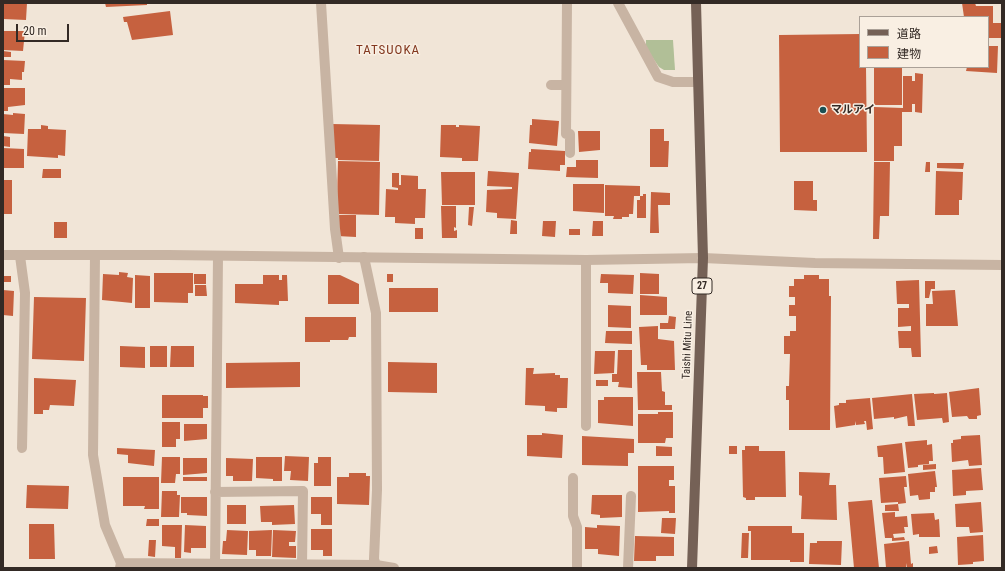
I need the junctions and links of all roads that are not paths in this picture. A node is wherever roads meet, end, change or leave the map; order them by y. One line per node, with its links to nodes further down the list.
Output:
1 (321, 3): 14 (street)
2 (567, 3): 6 (street)
3 (618, 3): 5 (street)
4 (696, 3): 5 (main road, Taishi Mitu Line / 27)
5 (698, 82): 15 (main road, Taishi Mitu Line / 27)
6 (566, 84): 7 (street); 8 (street)
7 (551, 85)
8 (570, 153)
9 (3, 255): 11 (street)
10 (95, 255): 11 (street); 12 (street); 26 (street)
11 (20, 256): 19 (street)
12 (218, 256): 14 (street); 21 (street)
13 (364, 257): 14 (street); 16 (street); 25 (street)
14 (339, 258)
15 (703, 258): 16 (street); 17 (street); 30 (main road, Taishi Mitu Line / 27)
16 (586, 260): 18 (street)
17 (1002, 265)
18 (586, 426)
19 (22, 448)
20 (573, 478): 28 (street)
21 (216, 492): 23 (street); 24 (street)
22 (632, 496): 29 (street)
23 (215, 564): 24 (street); 26 (street)
24 (302, 564): 25 (street)
25 (376, 565): 27 (street)
26 (121, 566)
27 (394, 568)
28 (577, 568)
29 (628, 568)
30 (692, 568)

